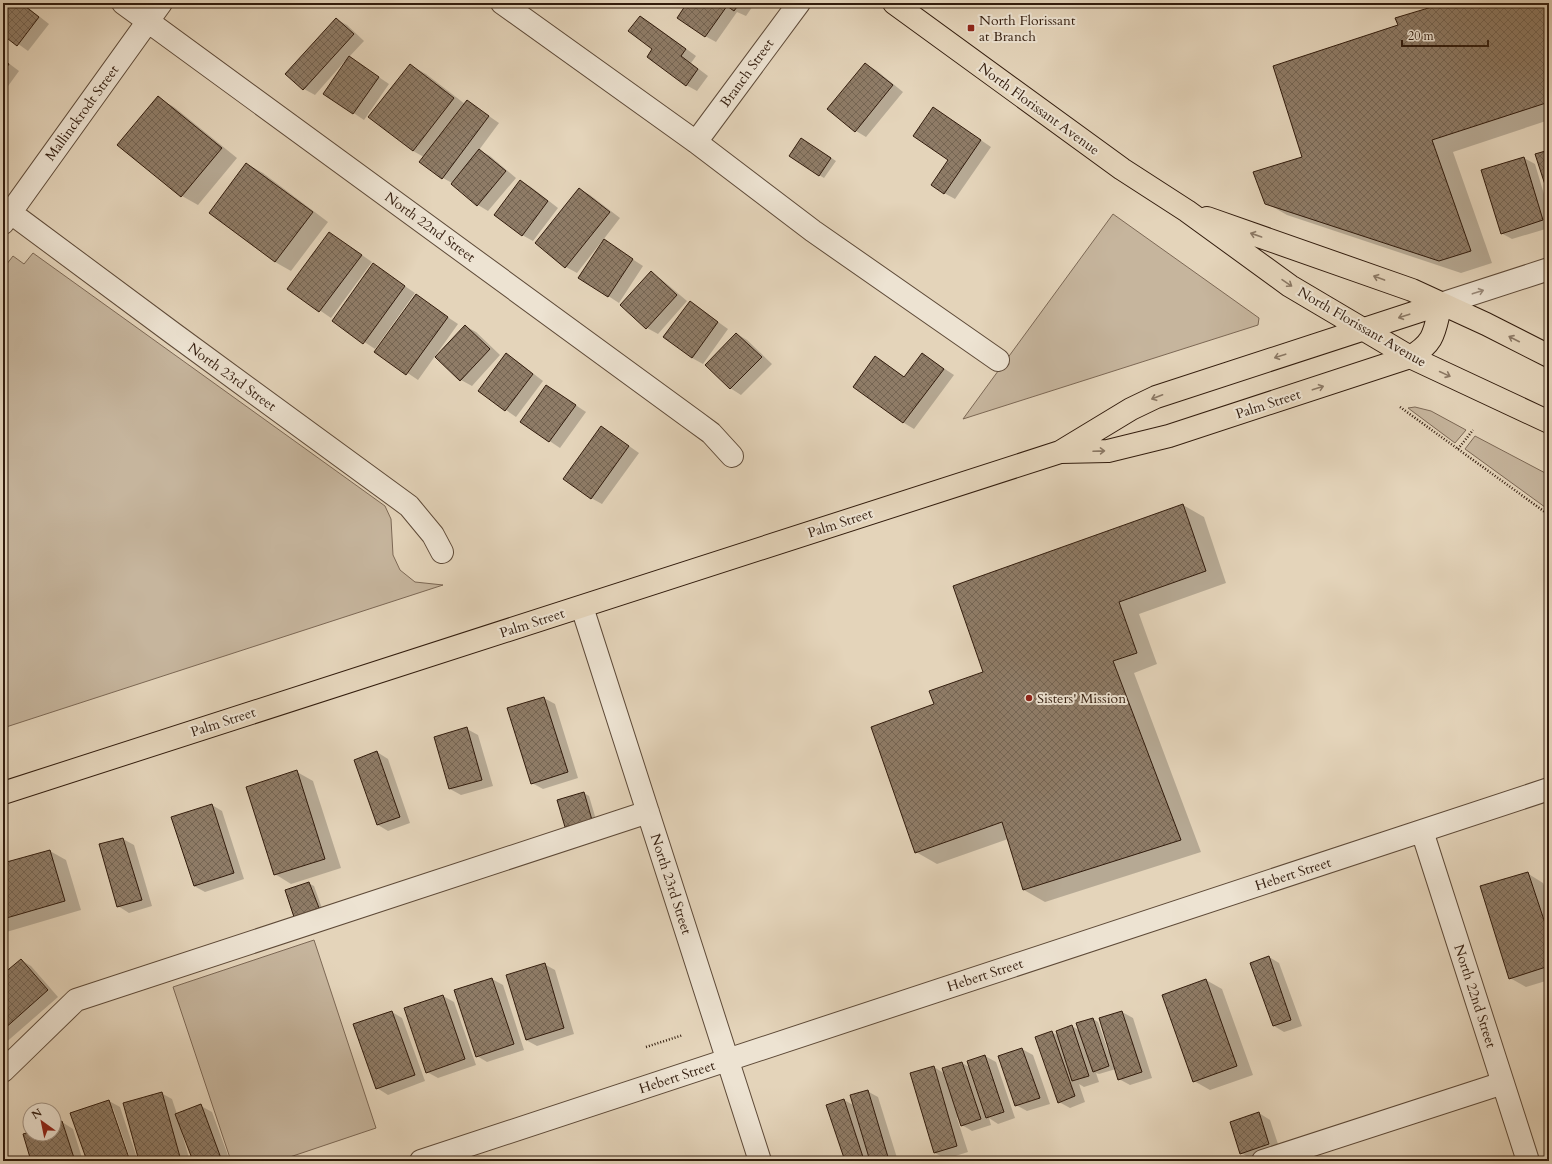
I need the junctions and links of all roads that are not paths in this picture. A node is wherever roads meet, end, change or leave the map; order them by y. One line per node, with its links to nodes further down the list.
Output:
1 (123, 3): 6 (street, North 22nd Street)
2 (161, 3): 6 (street, Mallinckrodt Street)
3 (502, 3): 7 (street)
4 (799, 3): 7 (street, Branch Street)
5 (894, 3): 8 (main road, North Florissant Avenue)
6 (148, 21): 9 (street, Mallinckrodt Street); 18 (street, North 22nd Street)
7 (696, 142): 15 (street)
8 (1187, 211): 11 (main road, North Florissant Avenue, one-way to 8); 12 (main road, North Florissant Avenue, one-way to 12)
9 (5, 214): 19 (street, North 23rd Street)
10 (1549, 270): 11 (street, Palm Street, one-way to 10)
11 (1441, 304): 12 (main road, Palm Street, one-way to 12); 13 (main road, North Florissant Avenue, one-way to 11); 14 (main road, Palm Street)
12 (1362, 330): 14 (main road, North Florissant Avenue); 17 (main road, Palm Street, one-way to 17)
13 (1549, 356)
14 (1410, 358): 16 (main road, North Florissant Avenue, one-way to 16); 17 (main road, Palm Street, one-way to 14)
15 (998, 360)
16 (1549, 422)
17 (1060, 452): 20 (main road, Palm Street)
18 (732, 456)
19 (442, 552)
20 (582, 606): 22 (main road, Palm Street); 23 (street, North 23rd Street)
21 (1549, 789): 24 (street, Hebert Street)
22 (3, 793)
23 (648, 812): 25 (street, North 23rd Street); 26 (street)
24 (1422, 831): 25 (street, Hebert Street); 27 (street, North 22nd Street)
25 (727, 1060): 28 (street, Hebert Street); 29 (street, North 23rd Street)
26 (3, 1071)
27 (1503, 1083): 30 (street); 31 (street, North 22nd Street)
28 (421, 1161)
29 (760, 1161)
30 (1263, 1161)
31 (1528, 1161)

